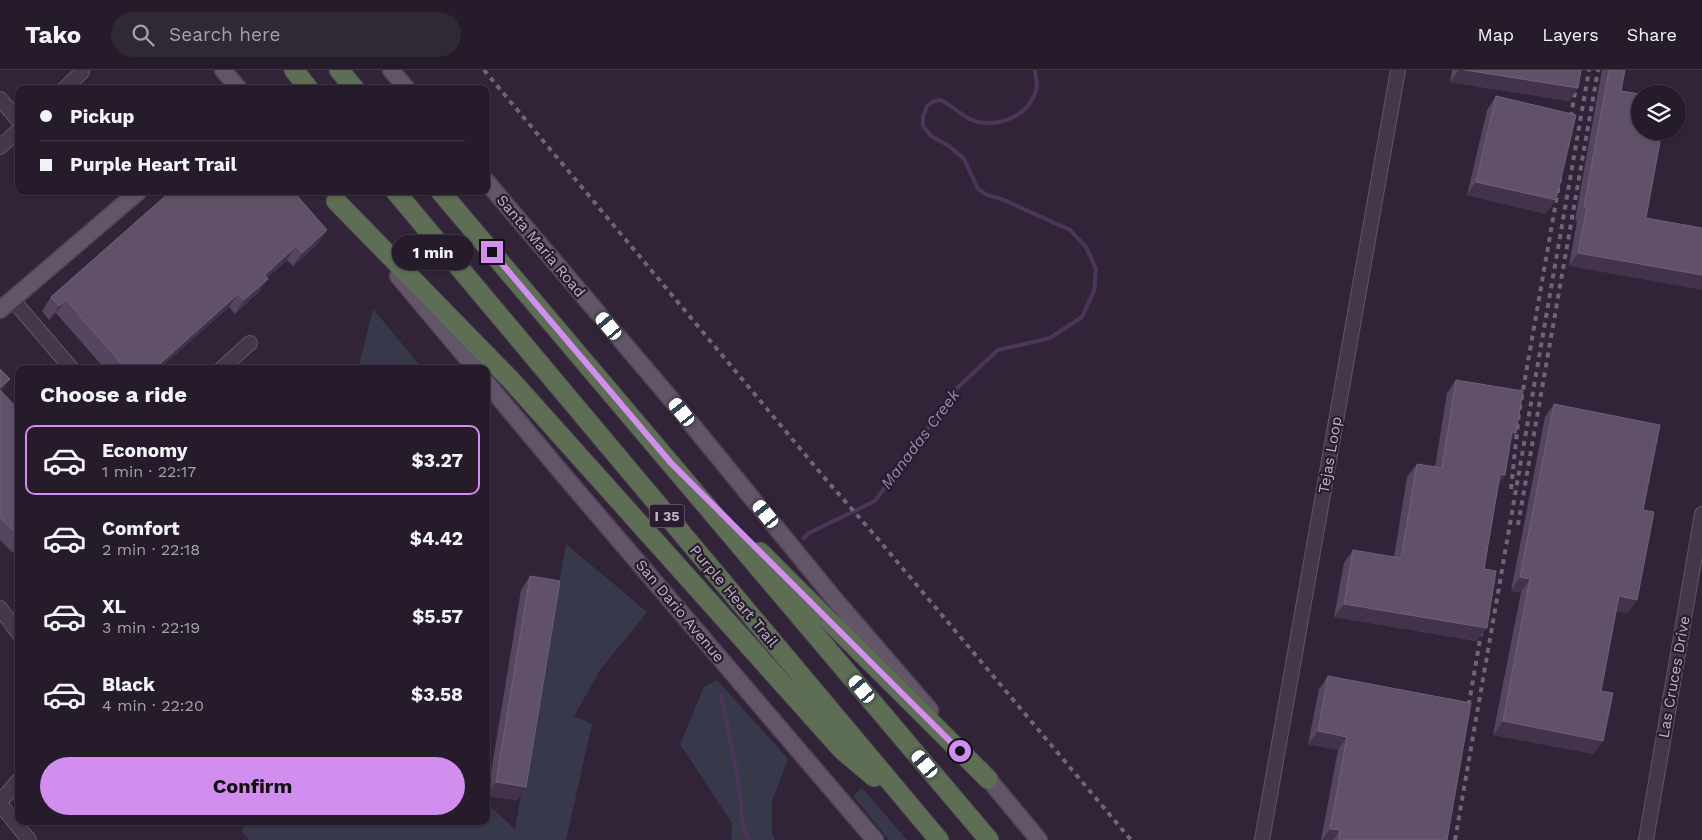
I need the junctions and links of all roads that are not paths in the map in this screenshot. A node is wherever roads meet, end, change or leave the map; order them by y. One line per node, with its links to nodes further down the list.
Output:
1 (80, 70): 7 (street)
2 (223, 70): 8 (main road)
3 (294, 70): 9 (highway)
4 (339, 70): 10 (highway)
5 (391, 70): 11 (main road)
6 (1398, 70): 42 (street, Tejas Loop)
7 (68, 85)
8 (236, 85)
9 (306, 85)
10 (351, 85)
11 (404, 85)
12 (0, 99): 13 (street)
13 (15, 117)
14 (15, 134): 15 (street)
15 (0, 147)
16 (490, 186): 31 (main road, Santa Maria Road)
17 (134, 195): 21 (main road)
18 (398, 195): 34 (highway, Purple Heart Trail / I 35)
19 (443, 195): 27 (highway, I 35)
20 (332, 196): 25 (main road); 34 (highway)
21 (6, 304): 23 (street)
22 (250, 343): 24 (street)
23 (68, 365)
24 (225, 365)
25 (473, 365)
26 (490, 387): 38 (main road, San Dario Avenue)
27 (671, 463): 31 (highway); 40 (highway, I 35)
28 (1702, 514): 43 (street, Las Cruces Drive)
29 (0, 608): 30 (street)
30 (15, 629)
31 (988, 779): 41 (main road, Santa Maria Road)
32 (15, 785): 33 (street)
33 (0, 803): 35 (street)
34 (911, 808): 39 (highway, Purple Heart Trail / I 35)
35 (15, 822)
36 (17, 825): 37 (street)
37 (29, 840)
38 (875, 840)
39 (939, 840)
40 (989, 840)
41 (1039, 840)
42 (1262, 840)
43 (1646, 840)

